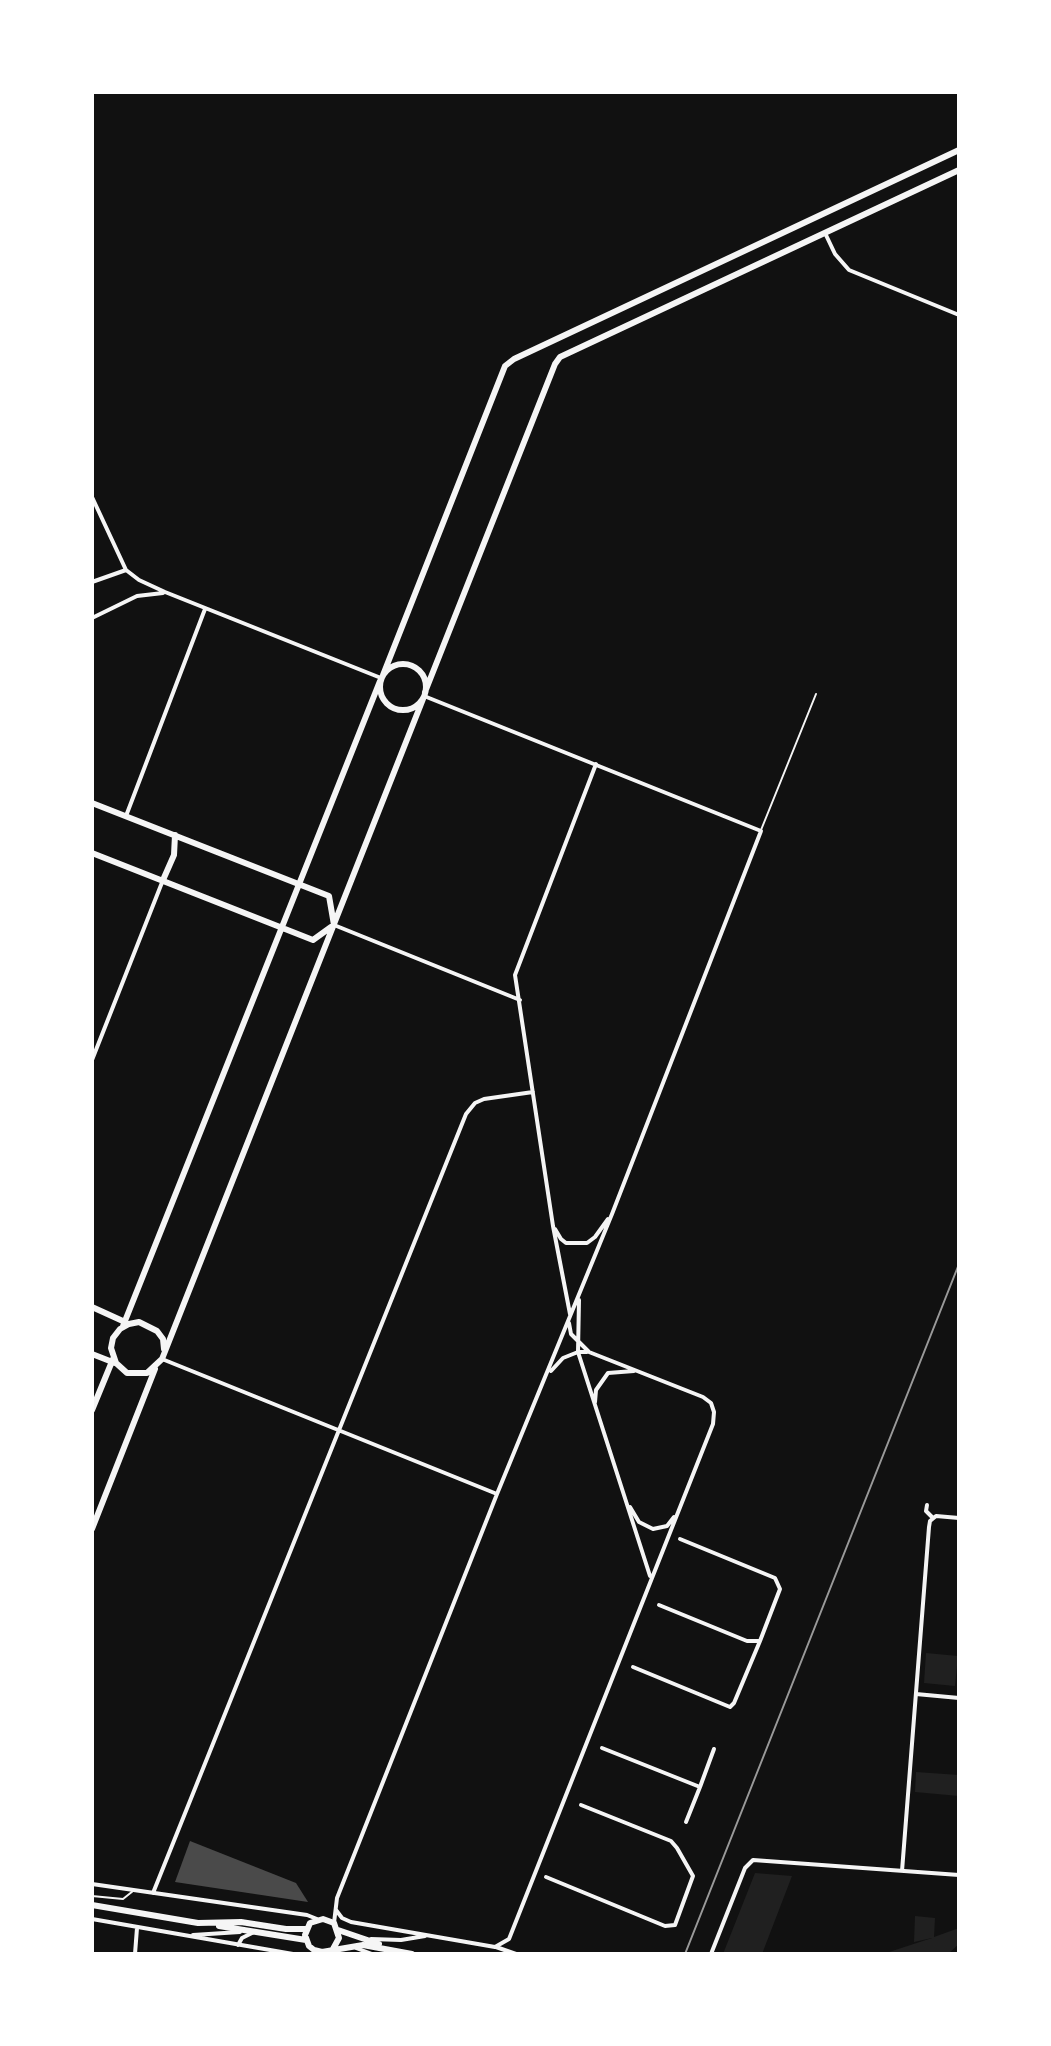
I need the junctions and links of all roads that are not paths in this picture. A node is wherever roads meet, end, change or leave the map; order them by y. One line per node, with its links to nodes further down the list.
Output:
1 (959, 150): 11 (street)
2 (959, 170): 3 (street)
3 (825, 233): 4 (street); 13 (street)
4 (959, 315)
5 (92, 497): 6 (street)
6 (126, 570): 7 (street); 8 (street)
7 (92, 582)
8 (165, 592): 9 (street); 10 (street)
9 (206, 608): 11 (street); 16 (street)
10 (92, 618)
11 (381, 678): 13 (street); 13 (street); 21 (street)
12 (816, 694): 17 (lane)
13 (424, 695): 14 (street); 22 (street)
14 (596, 764): 17 (street); 24 (street)
15 (92, 803): 16 (street)
16 (126, 816): 18 (street)
17 (761, 831): 27 (street)
18 (175, 835): 20 (street); 21 (street)
19 (92, 853): 20 (street)
20 (163, 880): 23 (street); 25 (street)
21 (299, 883): 22 (street); 23 (street)
22 (334, 925): 23 (street); 24 (street); 34 (street)
23 (281, 928): 32 (street)
24 (520, 1000): 26 (street)
25 (92, 1060)
26 (533, 1092): 28 (street); 45 (street)
27 (612, 1214): 28 (street); 29 (street)
28 (553, 1226): 31 (street)
29 (579, 1296): 31 (street); 33 (street)
30 (92, 1307): 32 (street)
31 (570, 1317): 33 (street); 42 (street)
32 (125, 1324): 34 (street); 39 (street)
33 (578, 1342): 35 (street); 36 (street)
34 (164, 1349): 38 (street)
35 (578, 1352): 36 (street); 42 (street); 43 (street)
36 (589, 1352): 41 (street)
37 (92, 1354): 39 (street)
38 (162, 1359): 40 (street); 45 (street)
39 (114, 1361): 40 (street); 44 (street)
40 (156, 1368): 52 (street)
41 (637, 1371): 43 (street); 49 (street)
42 (548, 1374): 46 (street)
43 (595, 1404): 47 (street)
44 (92, 1410)
45 (338, 1428): 46 (street); 70 (street)
46 (497, 1494): 73 (street)
47 (626, 1501): 49 (street); 54 (street)
48 (927, 1505): 50 (street)
49 (678, 1512): 54 (street)
50 (933, 1518): 51 (street); 58 (street)
51 (959, 1518)
52 (92, 1529)
53 (680, 1539): 56 (street)
54 (651, 1578): 87 (street)
55 (659, 1605): 56 (street)
56 (760, 1641): 57 (street)
57 (633, 1667)
58 (916, 1694): 59 (street); 65 (street)
59 (959, 1698)
60 (602, 1748): 62 (street)
61 (714, 1749): 62 (street)
62 (700, 1787): 64 (street)
63 (581, 1805): 67 (street)
64 (686, 1822)
65 (902, 1871): 66 (street); 95 (street)
66 (959, 1875)
67 (546, 1877)
68 (92, 1884): 69 (street)
69 (134, 1890): 70 (street); 71 (lane)
70 (153, 1893): 75 (street)
71 (92, 1896)
72 (92, 1905): 76 (street)
73 (336, 1910): 77 (street); 81 (street)
74 (92, 1919): 78 (street)
75 (317, 1919): 77 (street); 79 (street)
76 (198, 1923): 79 (street); 80 (street)
77 (336, 1927): 83 (street); 89 (street)
78 (137, 1928): 82 (street); 90 (street)
79 (307, 1929): 86 (street)
80 (256, 1931): 82 (street); 84 (street); 86 (street)
81 (432, 1935): 83 (street); 87 (street)
82 (187, 1936): 84 (street)
83 (363, 1938): 88 (street)
84 (238, 1945): 91 (street)
85 (350, 1946): 88 (street); 89 (street); 92 (street)
86 (308, 1947): 89 (street)
87 (495, 1947): 94 (street)
88 (394, 1950): 93 (street)
89 (329, 1951)
90 (135, 1954)
91 (293, 1954)
92 (372, 1954)
93 (412, 1954)
94 (516, 1954)
95 (711, 1954)

